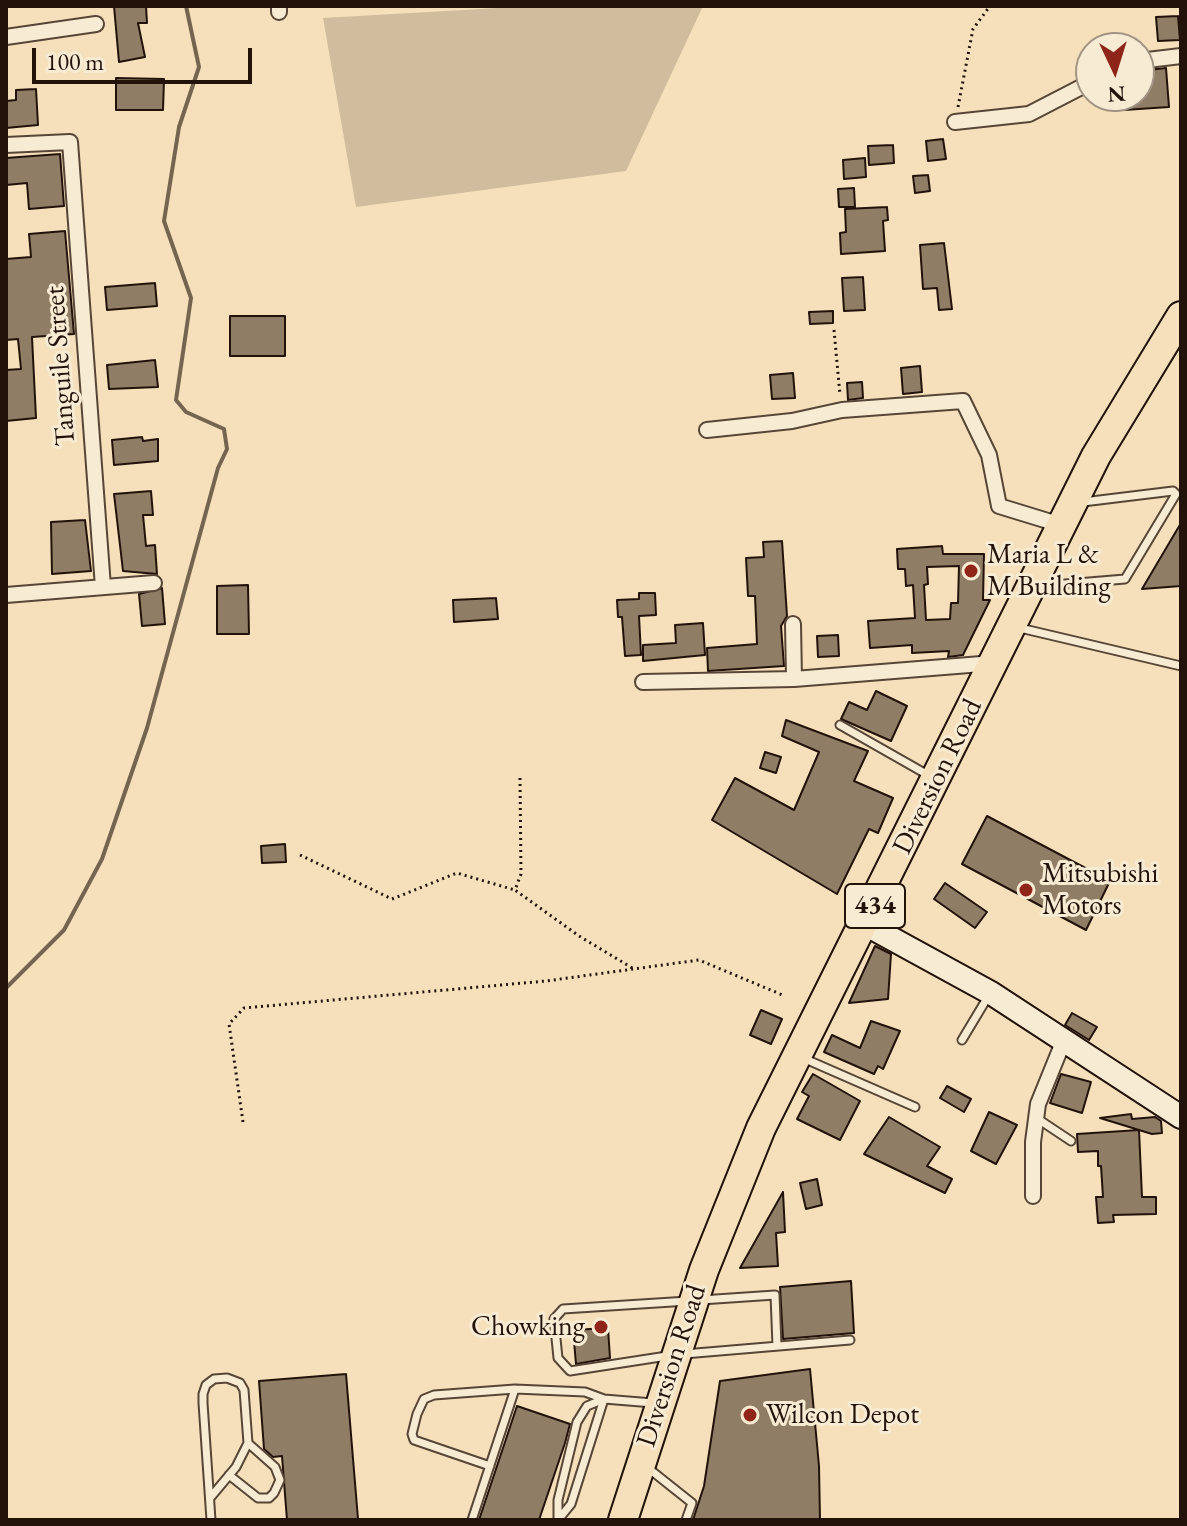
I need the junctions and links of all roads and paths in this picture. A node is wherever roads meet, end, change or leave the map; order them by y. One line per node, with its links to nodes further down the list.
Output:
1 (990, 6): 7 (path)
2 (96, 24): 3 (street)
3 (6, 37)
4 (1181, 56): 5 (street)
5 (1155, 59)
6 (1075, 90): 7 (street)
7 (955, 122)
8 (6, 145): 16 (street, Tanguile Street)
9 (1181, 316): 13 (highway, Diversion Road / 434)
10 (834, 330): 11 (path)
11 (842, 410): 12 (street); 13 (street)
12 (707, 430)
13 (1066, 514): 15 (highway, Diversion Road / 434); 15 (lane)
14 (154, 583): 16 (street)
15 (1031, 586): 19 (highway, Diversion Road / 434)
16 (103, 587): 17 (street)
17 (6, 595)
18 (793, 624): 22 (street)
19 (1011, 626): 20 (highway, Diversion Road / 434); 21 (lane)
20 (994, 663): 22 (street); 26 (highway, Diversion Road / 434)
21 (1181, 666)
22 (794, 679): 23 (street)
23 (643, 682)
24 (840, 725): 26 (lane)
25 (520, 778): 28 (path)
26 (937, 780): 29 (highway, Diversion Road / 434)
27 (300, 855): 28 (path)
28 (515, 890): 30 (path)
29 (865, 924): 31 (street); 35 (highway, Diversion Road / 434)
30 (634, 969): 32 (path); 39 (path)
31 (991, 993): 33 (lane); 34 (street)
32 (785, 996)
33 (962, 1040)
34 (1064, 1040): 37 (street); 38 (street)
35 (796, 1055): 36 (lane); 42 (highway, Diversion Road / 434)
36 (915, 1107)
37 (1181, 1117)
38 (1037, 1118): 40 (lane); 41 (street)
39 (243, 1122)
40 (1071, 1141)
41 (1033, 1196)
42 (696, 1301): 44 (lane); 45 (highway, Diversion Road / 434); 45 (lane)
43 (850, 1340): 44 (lane)
44 (777, 1346): 45 (lane)
45 (678, 1354): 48 (highway, Diversion Road / 434)
46 (515, 1389): 47 (lane); 51 (lane); 51 (lane)
47 (604, 1399): 48 (lane); 56 (lane); 56 (lane)
48 (659, 1404): 50 (highway, Diversion Road / 434)
49 (248, 1443): 52 (lane); 52 (lane); 53 (lane)
50 (641, 1462): 57 (highway, Diversion Road / 434); 58 (lane)
51 (490, 1466): 55 (lane)
52 (229, 1475): 53 (lane)
53 (210, 1498): 54 (lane)
54 (211, 1520)
55 (472, 1520)
56 (558, 1520)
57 (623, 1520)
58 (686, 1520)

